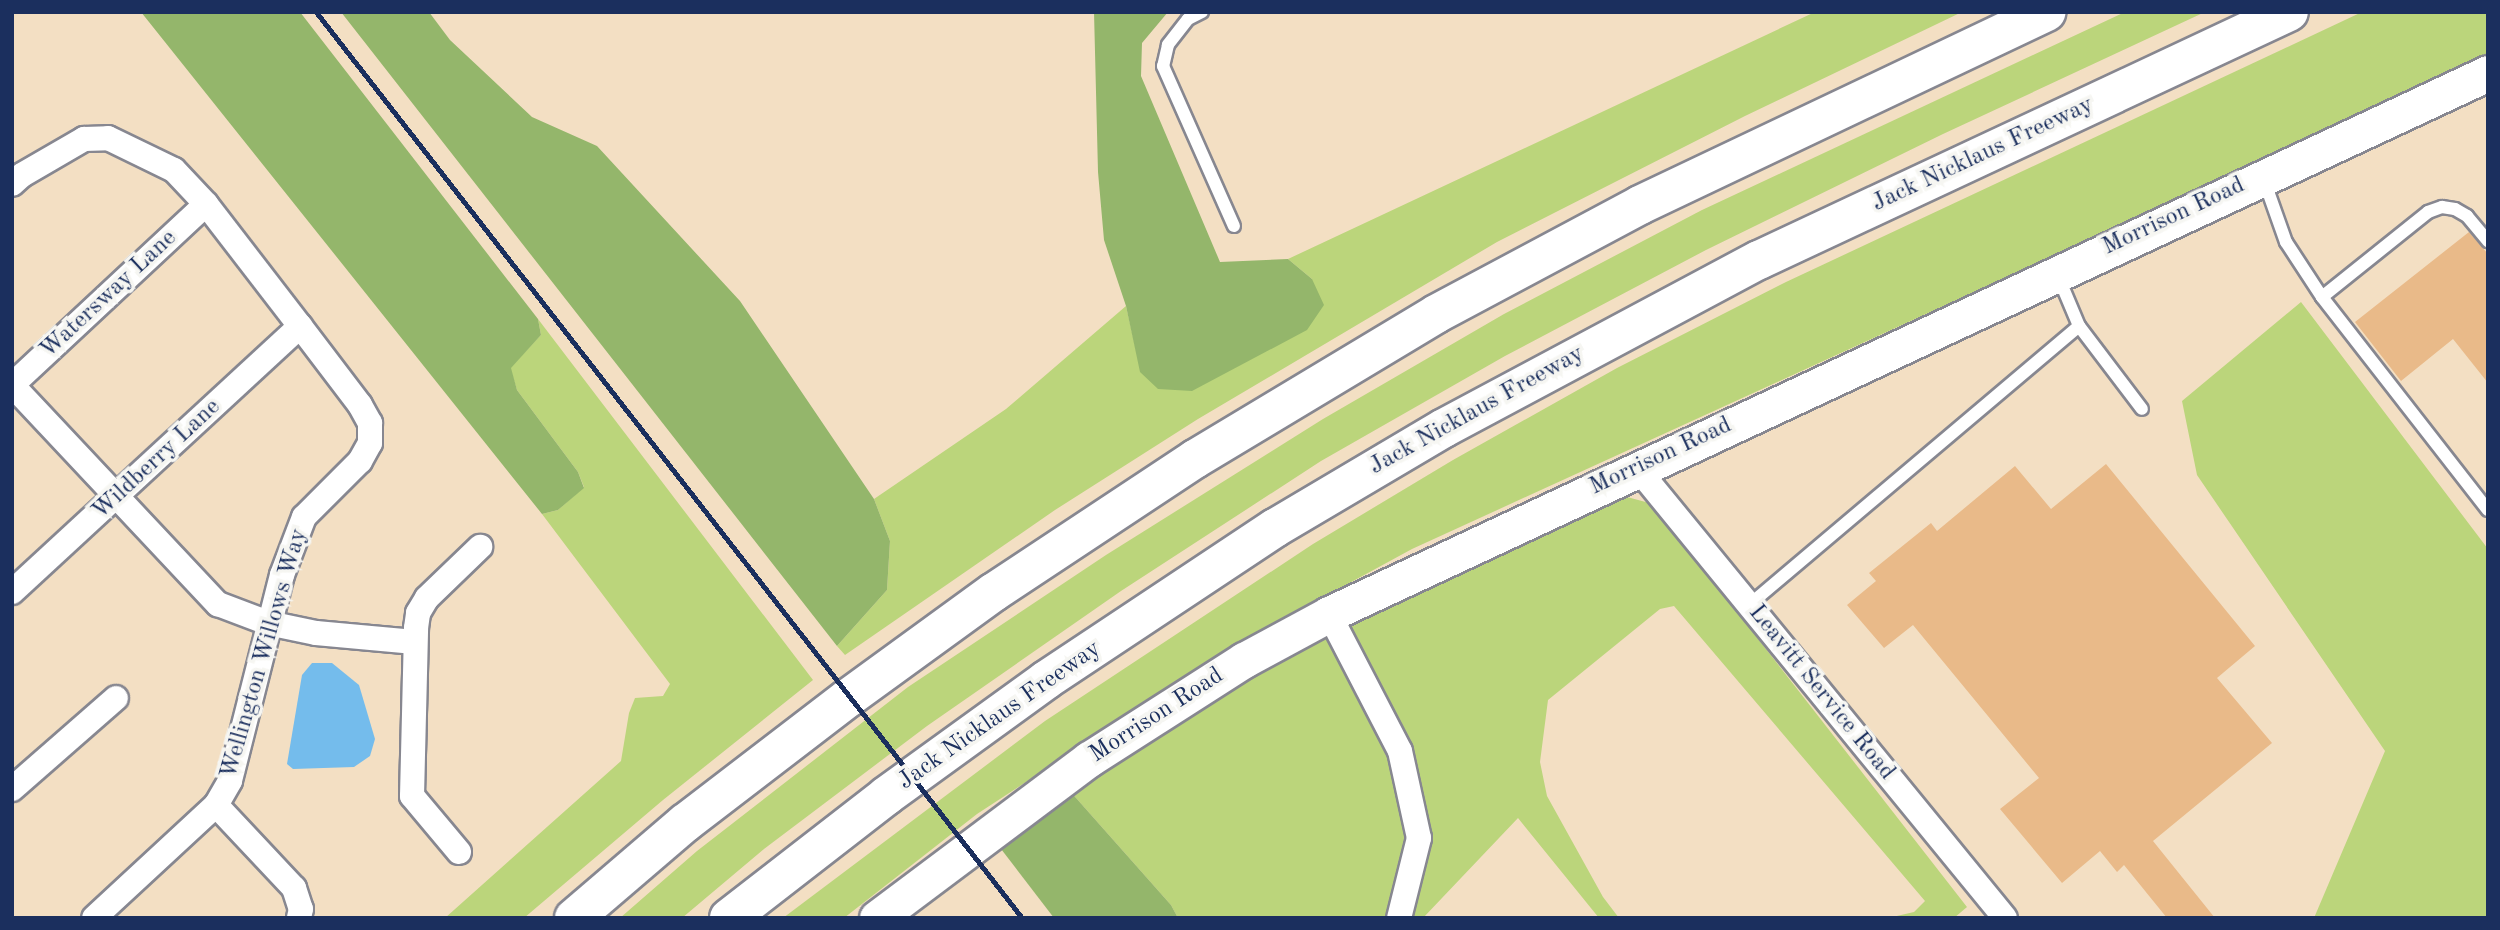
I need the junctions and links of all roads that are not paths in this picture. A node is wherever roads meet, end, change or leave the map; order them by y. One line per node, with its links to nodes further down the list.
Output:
1 (1202, 12): 8 (lane)
2 (2047, 12): 31 (highway)
3 (2289, 12): 32 (highway, Jack Nicklaus Freeway)
4 (2488, 72): 5 (street, Morrison Road)
5 (2263, 176): 10 (street, Morrison Road); 11 (lane)
6 (12, 184): 7 (street, Wellington Willows Way)
7 (206, 204): 12 (street, Wellington Willows Way); 14 (street, Watersway Lane)
8 (1234, 226)
9 (2488, 242): 11 (lane)
10 (2056, 272): 13 (lane); 16 (street, Morrison Road)
11 (2322, 297): 18 (lane)
12 (300, 326): 17 (street, Wildberry Lane); 23 (street, Wellington Willows Way)
13 (2080, 326): 15 (lane); 21 (lane)
14 (12, 385): 17 (street)
15 (2142, 409)
16 (1637, 468): 21 (street, Leavitt Service Road); 22 (street, Morrison Road)
17 (117, 498): 20 (street, Wildberry Lane); 23 (street)
18 (2488, 510)
19 (480, 547): 24 (street)
20 (12, 592)
21 (1749, 605): 35 (street, Leavitt Service Road)
22 (1329, 614): 33 (street, Morrison Road); 34 (street)
23 (268, 623): 24 (street); 27 (street, Wellington Willows Way)
24 (415, 642): 28 (street)
25 (116, 698): 26 (street)
26 (12, 789)
27 (216, 805): 29 (street, Wellington Willows Way); 30 (street)
28 (459, 852)
29 (94, 918)
30 (299, 918)
31 (574, 918)
32 (729, 918)
33 (877, 918)
34 (1399, 918)
35 (2005, 918)

